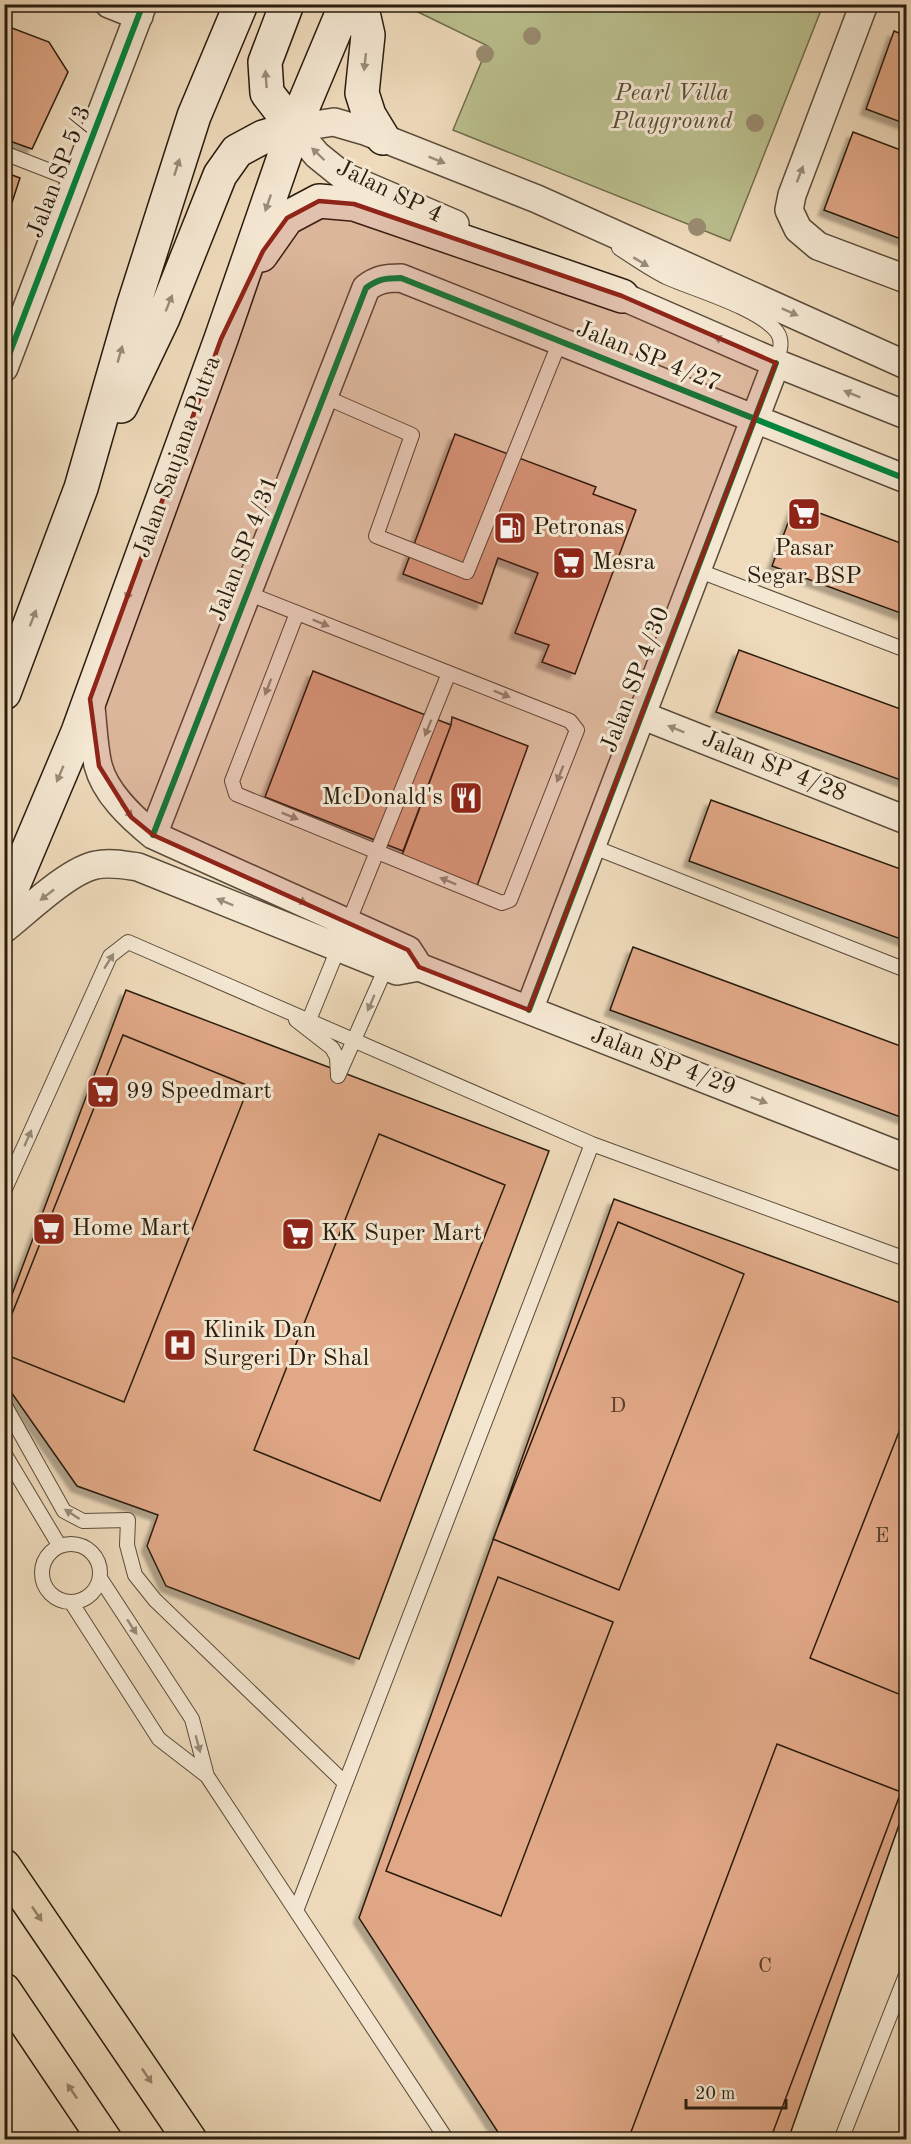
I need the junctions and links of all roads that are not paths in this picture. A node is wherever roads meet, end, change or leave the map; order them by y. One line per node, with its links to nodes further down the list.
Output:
1 (109, 4): 7 (street)
2 (242, 4): 25 (main road, one-way to 2)
3 (287, 4): 8 (main road, one-way to 3)
4 (346, 4): 8 (main road, Jalan Saujana Putra)
5 (361, 4): 9 (main road, one-way to 9)
6 (864, 4): 13 (street, one-way to 6)
7 (141, 10): 11 (street, Jalan SP 5/3)
8 (294, 128): 9 (street, Jalan SP 4); 15 (street, Jalan SP 4, one-way to 8); 16 (main road, Jalan Saujana Putra, one-way to 16); 25 (main road, one-way to 8)
9 (383, 138): 12 (street, Jalan SP 4, one-way to 12)
10 (4, 153): 11 (lane)
11 (76, 181): 18 (street, Jalan SP 5/3)
12 (537, 199): 19 (lane, one-way to 19); 20 (street, Jalan SP 4, one-way to 20)
13 (906, 279)
14 (375, 281): 17 (street, Jalan SP 4/27); 21 (street, Jalan SP 4/31)
15 (622, 296): 16 (main road); 19 (street, Jalan SP 4, one-way to 15)
16 (221, 339): 32 (main road, Jalan Saujana Putra, one-way to 32)
17 (560, 341): 21 (lane); 23 (street, Jalan SP 4/27)
18 (6, 357)
19 (776, 363): 22 (street, Jalan SP 4, one-way to 19); 23 (street, Jalan SP 4/30)
20 (906, 364)
21 (323, 396): 27 (street, Jalan SP 4/31)
22 (906, 416)
23 (755, 419): 24 (street, Jalan SP 4/27); 26 (street, Jalan SP 4/30)
24 (906, 479)
25 (81, 489): 31 (main road, one-way to 25)
26 (697, 570): 29 (lane); 33 (street, Jalan SP 4/30)
27 (247, 593): 28 (lane); 35 (street, Jalan SP 4/31)
28 (297, 613): 30 (lane, one-way to 30); 37 (lane, one-way to 37)
29 (906, 650)
30 (449, 674): 37 (lane, one-way to 37); 37 (lane, one-way to 37)
31 (4, 693)
32 (90, 699): 35 (street, one-way to 35); 38 (main road, Jalan Saujana Putra, one-way to 38)
33 (641, 715): 34 (street, Jalan SP 4/28, one-way to 33); 36 (street, Jalan SP 4/30)
34 (906, 820)
35 (153, 834): 40 (street, one-way to 40)
36 (591, 846): 42 (lane); 44 (street, Jalan SP 4/30)
37 (377, 852): 40 (lane)
38 (4, 907)
39 (4, 928): 40 (street, one-way to 39)
40 (343, 935): 41 (street); 45 (lane)
41 (391, 955): 44 (street, Jalan SP 4/29); 46 (lane, one-way to 46)
42 (906, 970)
43 (283, 1009): 45 (lane); 46 (lane); 49 (lane, one-way to 43)
44 (529, 1010): 48 (street, Jalan SP 4/29, one-way to 48)
45 (309, 1020): 46 (lane)
46 (356, 1040): 47 (lane)
47 (592, 1144): 50 (lane); 57 (lane)
48 (906, 1158)
49 (4, 1191)
50 (906, 1259)
51 (4, 1404): 57 (lane, one-way to 51)
52 (4, 1453): 53 (lane)
53 (59, 1545): 54 (lane); 55 (lane)
54 (100, 1578): 55 (lane); 56 (lane, one-way to 56)
55 (71, 1602): 56 (lane)
56 (207, 1776): 59 (lane)
57 (345, 1784): 59 (lane)
58 (4, 1866): 63 (highway, one-way to 63)
59 (296, 1911): 64 (lane)
60 (906, 1975): 65 (lane)
61 (4, 1990): 62 (highway, one-way to 61)
62 (105, 2139)
63 (190, 2139)
64 (447, 2139)
65 (841, 2139)

